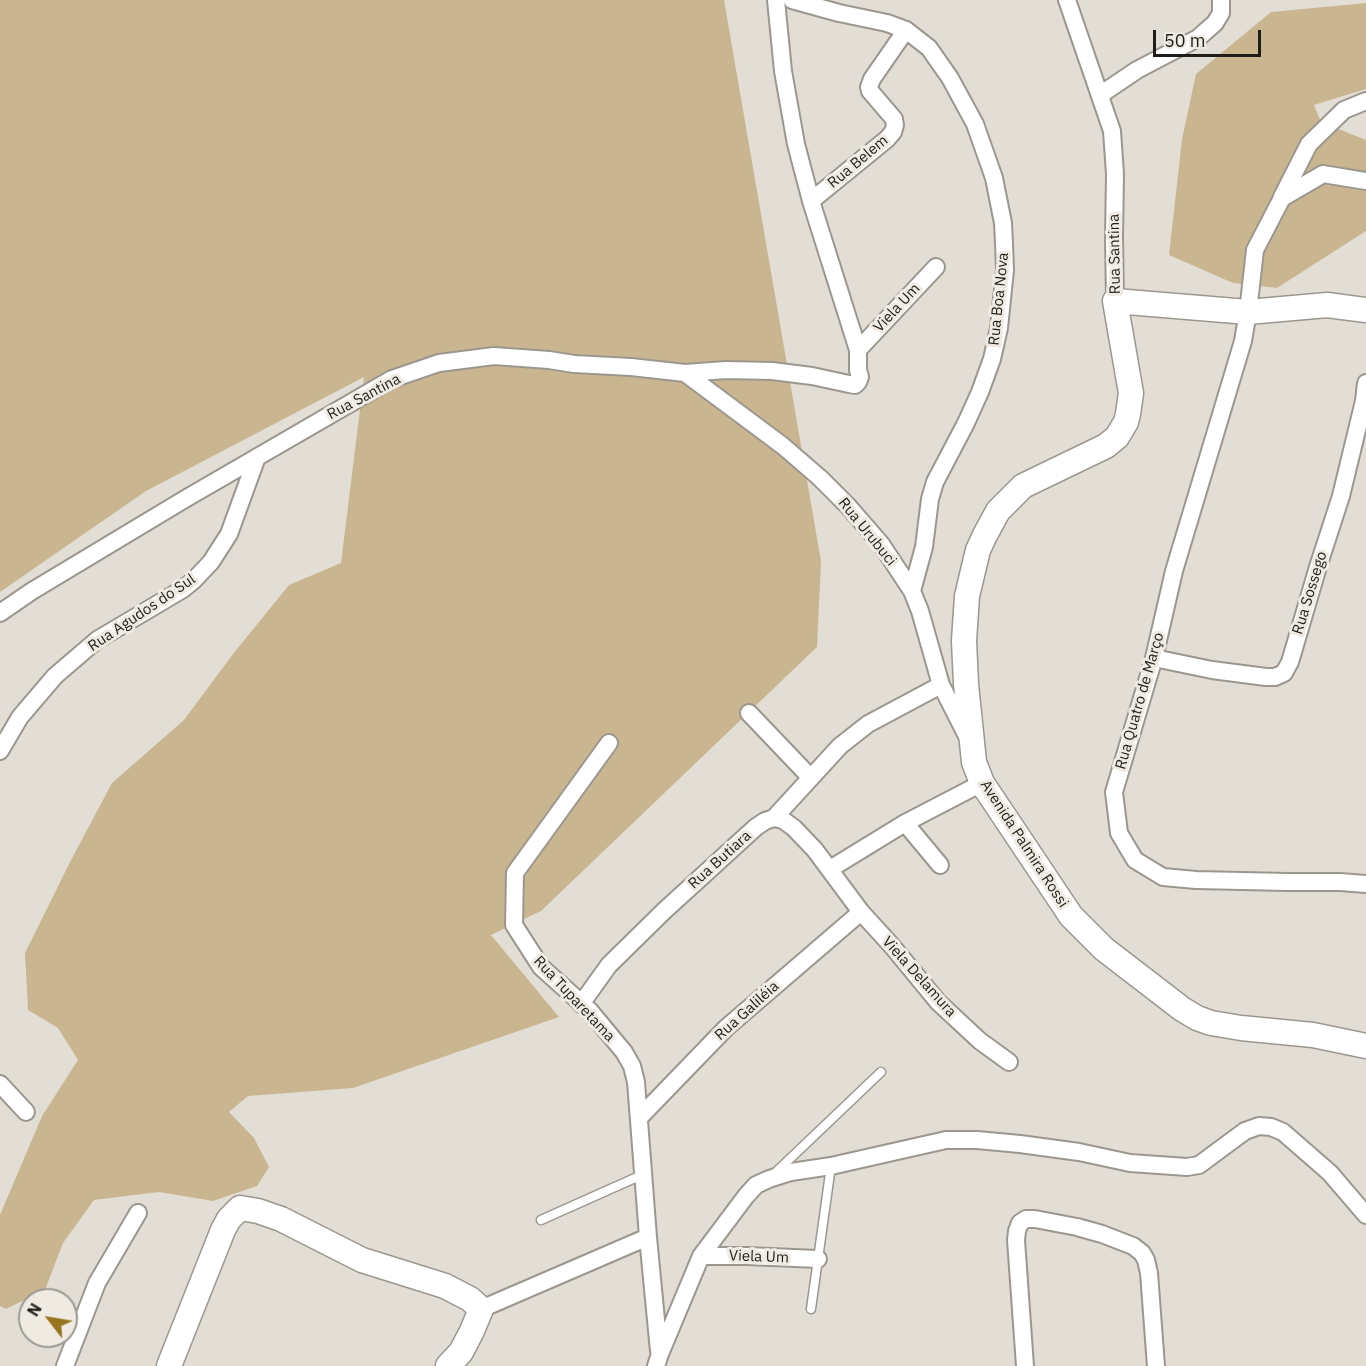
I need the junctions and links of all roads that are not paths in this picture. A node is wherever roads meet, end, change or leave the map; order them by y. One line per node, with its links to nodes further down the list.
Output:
1 (776, 0): 10 (street, Rua Santina)
2 (792, 0): 5 (street, Rua Boa Nova)
3 (1067, 0): 6 (street, Rua Santina)
4 (1221, 0): 6 (street)
5 (906, 30): 10 (street, Rua Belem); 19 (street, Rua Boa Nova)
6 (1100, 94): 12 (street, Rua Santina)
7 (1366, 101): 9 (street, Rua Quatro de Março)
8 (1366, 181): 9 (street)
9 (1282, 198): 14 (street, Rua Quatro de Março)
10 (811, 201): 15 (street, Rua Santina)
11 (936, 267): 15 (street, Viela Um)
12 (1115, 301): 14 (street, Rua Santina); 25 (street, Avenida Palmira Rossi)
13 (1366, 310): 14 (street, Rua Santina)
14 (1248, 312): 21 (street, Rua Quatro de Março)
15 (858, 350): 16 (street, Rua Santina)
16 (685, 374): 18 (street, Rua Santina); 19 (street, Rua Urubuci)
17 (1366, 383): 21 (street, Rua Sossego)
18 (257, 457): 20 (street, Rua Santina); 26 (street, Rua Agudos do Sul)
19 (912, 591): 22 (street, Rua Urubuci)
20 (0, 613)
21 (1154, 658): 33 (street, Rua Quatro de Março)
22 (941, 685): 25 (street, Rua Urubuci); 27 (street, Rua Butiara)
23 (749, 713): 27 (street)
24 (609, 743): 35 (street, Rua Tuparetama)
25 (973, 748): 28 (street, Avenida Palmira Rossi)
26 (0, 751)
27 (811, 778): 29 (street, Rua Butiara)
28 (982, 783): 30 (street); 36 (street, Avenida Palmira Rossi)
29 (774, 818): 32 (street); 35 (street, Rua Butiara)
30 (905, 823): 31 (street); 32 (street)
31 (940, 865)
32 (830, 869): 34 (street)
33 (1366, 884)
34 (861, 912): 37 (street, Viela Delamura); 41 (street, Rua Galiléia)
35 (581, 1004): 41 (street, Rua Tuparetama)
36 (1366, 1046)
37 (1009, 1062)
38 (881, 1072): 44 (lane)
39 (0, 1084): 40 (street)
40 (26, 1112)
41 (639, 1118): 43 (street, Rua Tuparetama)
42 (831, 1166): 44 (street); 46 (street); 50 (lane)
43 (644, 1174): 47 (lane); 48 (street, Rua Tuparetama)
44 (769, 1179): 49 (street)
45 (138, 1213): 54 (street)
46 (1366, 1215)
47 (541, 1220)
48 (648, 1237): 51 (street); 53 (street, Rua Tuparetama)
49 (701, 1256): 50 (street, Viela Um); 53 (street)
50 (818, 1259): 52 (lane)
51 (482, 1309): 55 (street); 56 (street)
52 (811, 1309)
53 (658, 1360)
54 (65, 1366)
55 (169, 1366)
56 (448, 1366)
57 (1025, 1366): 58 (street)
58 (1156, 1366)

